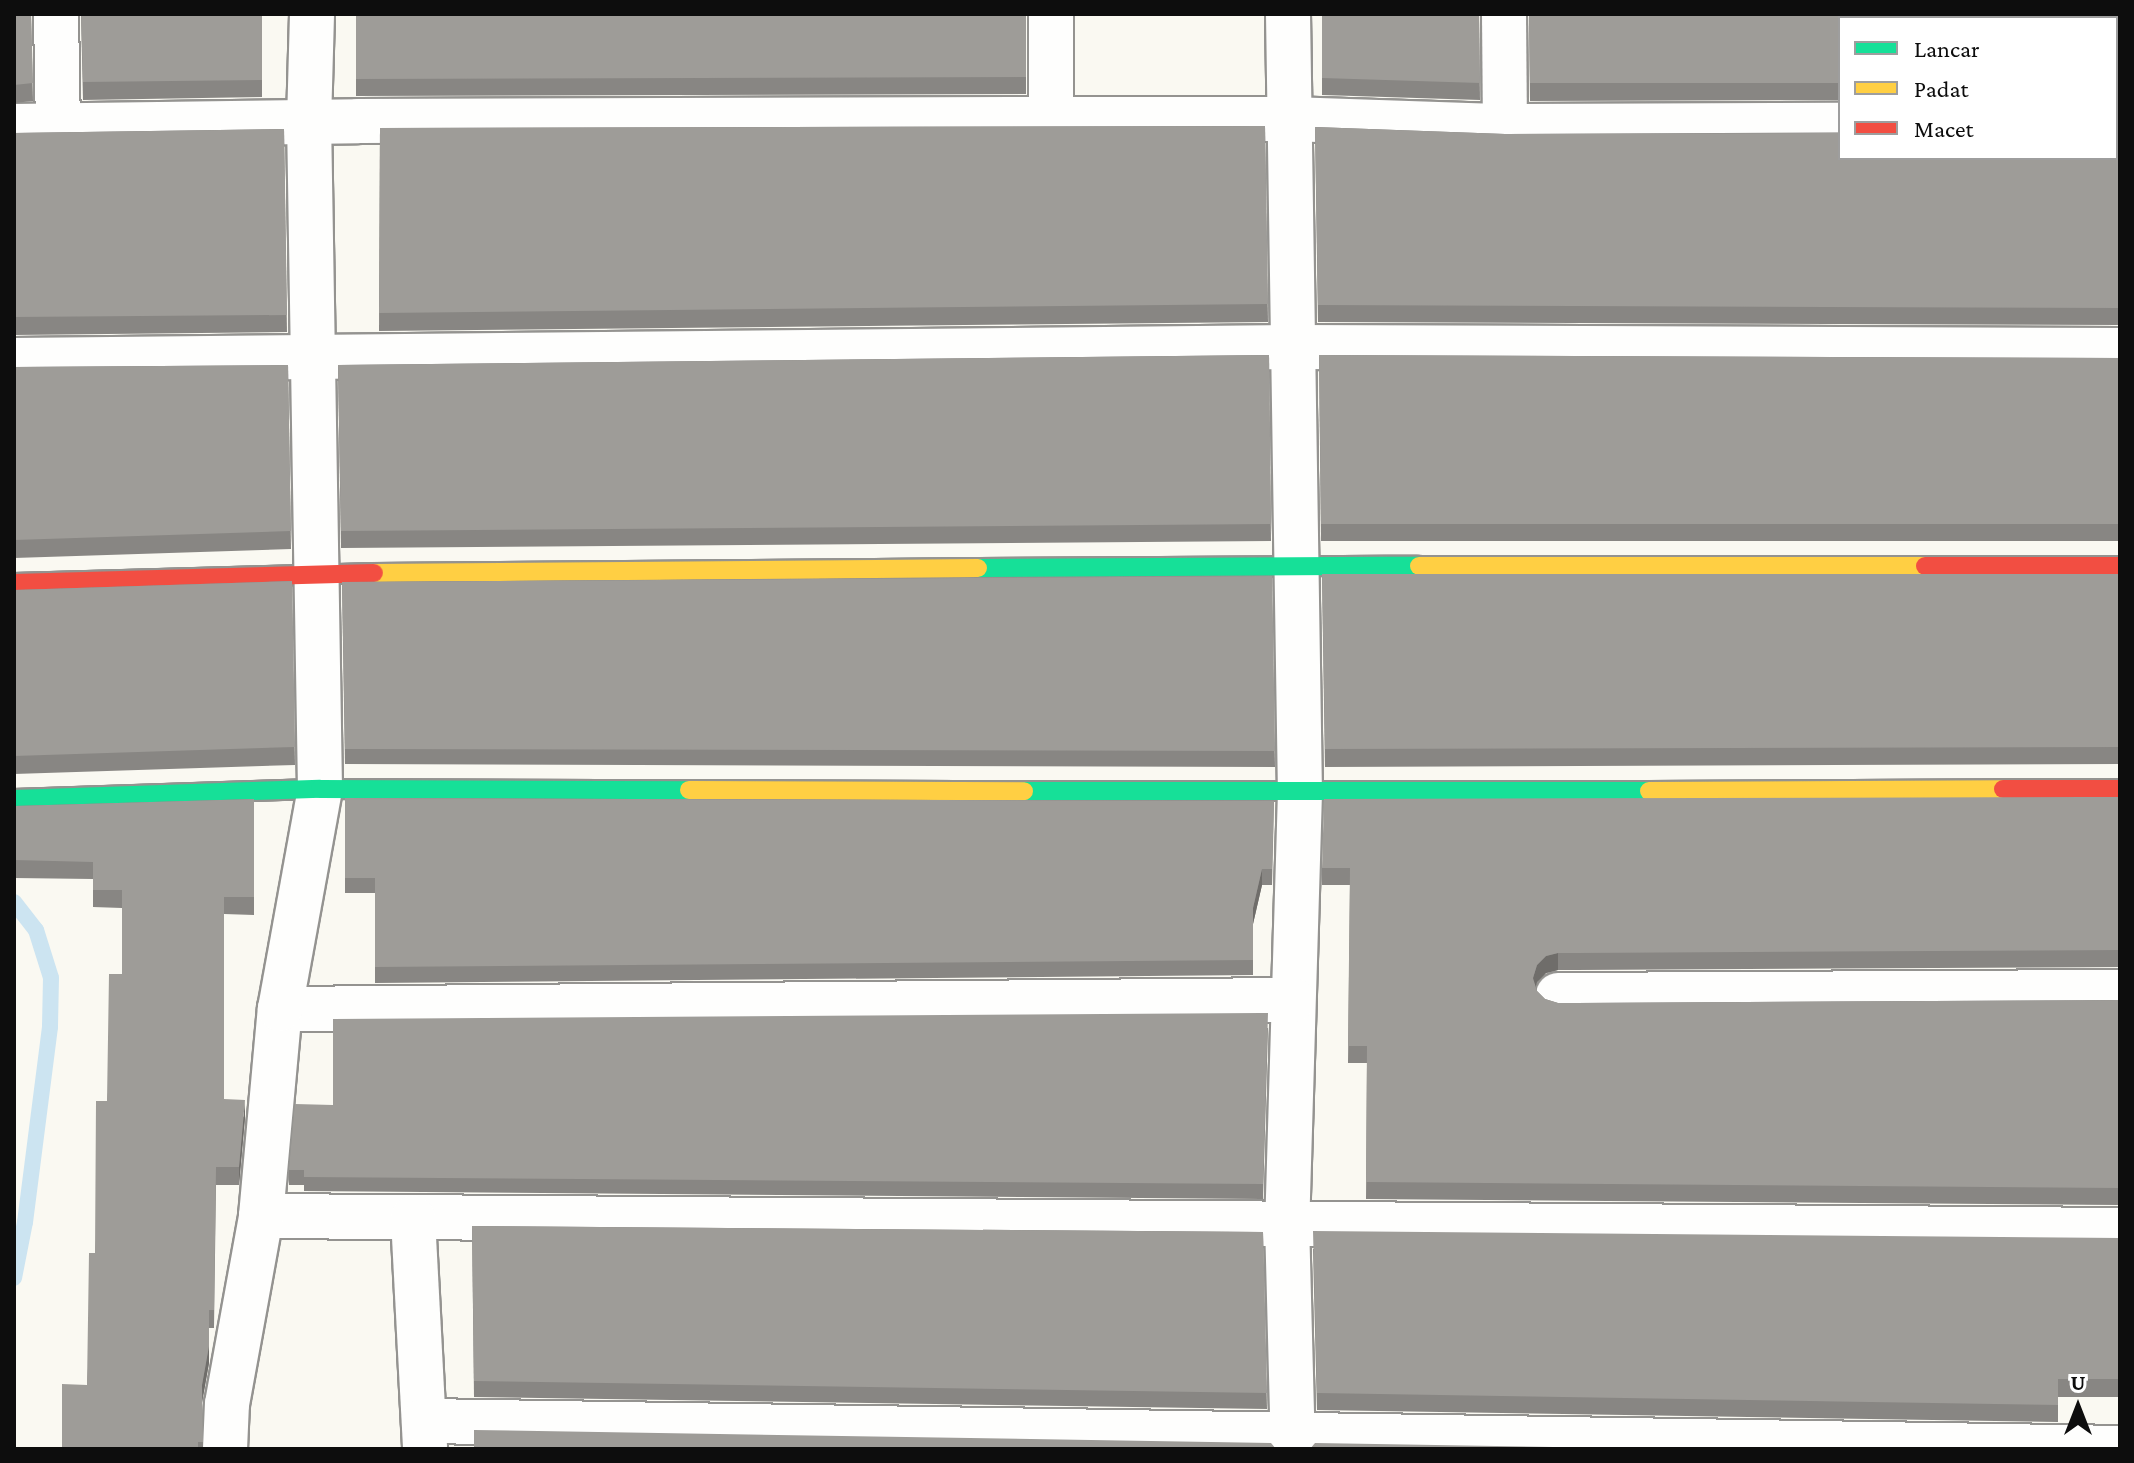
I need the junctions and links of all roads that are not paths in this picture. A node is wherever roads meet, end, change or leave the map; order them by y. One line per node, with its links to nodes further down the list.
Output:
1 (56, 14): 12 (street)
2 (312, 14): 8 (street)
3 (1051, 14): 6 (street)
4 (1288, 14): 7 (street)
5 (1504, 14): 11 (street)
6 (1051, 119): 7 (street); 8 (street)
7 (1289, 119): 11 (street); 13 (street)
8 (309, 122): 12 (street); 15 (street)
9 (1838, 125): 11 (street)
10 (14, 126): 12 (street)
11 (1505, 126)
12 (58, 127)
13 (1292, 347): 14 (street); 15 (street); 17 (street)
14 (2120, 350)
15 (312, 358): 16 (street); 19 (street)
16 (14, 360)
17 (1296, 566): 18 (street); 19 (street); 23 (street)
18 (2120, 566)
19 (318, 573): 20 (street); 21 (street)
20 (14, 583)
21 (320, 789): 23 (street); 24 (street); 28 (street)
22 (2120, 789): 23 (street)
23 (1300, 792): 27 (street)
24 (14, 799)
25 (2120, 992): 26 (street)
26 (1558, 995)
27 (1293, 1000): 28 (street); 31 (street)
28 (280, 1009): 29 (street)
29 (261, 1216): 30 (street); 36 (street)
30 (413, 1218): 31 (street); 33 (street)
31 (1287, 1222): 32 (street); 34 (street)
32 (2120, 1230)
33 (424, 1435): 34 (street)
34 (1293, 1441): 35 (street)
35 (2120, 1448)
36 (225, 1449)

